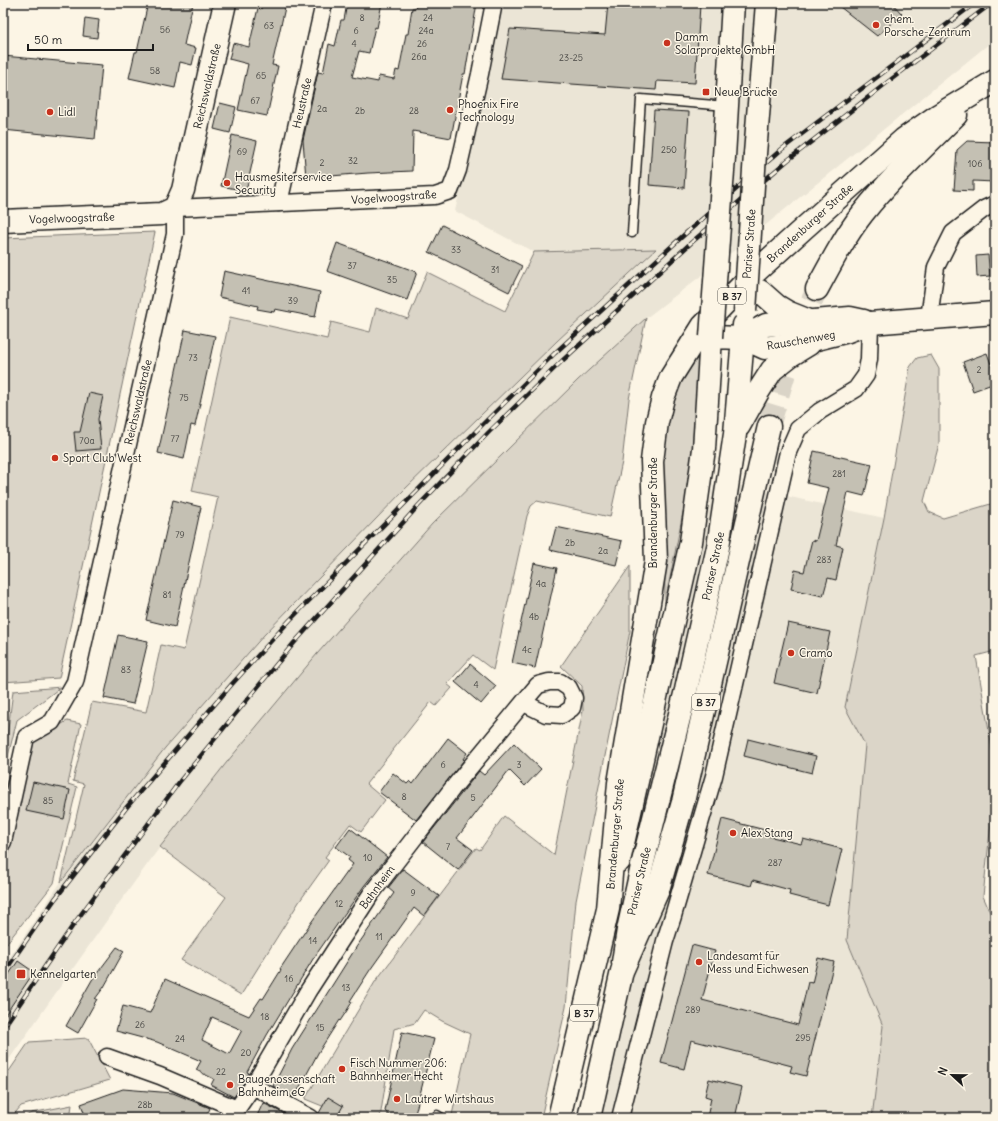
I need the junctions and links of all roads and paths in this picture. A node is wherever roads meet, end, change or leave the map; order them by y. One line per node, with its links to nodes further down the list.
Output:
1 (225, 3): 10 (main road, Reichswaldstraße)
2 (324, 3): 8 (street, Heustraße)
3 (494, 3): 8 (street, Vogelwoogstraße)
4 (733, 3): 7 (main road)
5 (767, 3): 13 (main road, Pariser Straße, bridge)
6 (989, 85): 14 (main road, Brandenburger Straße / B 37); 26 (main road, Brandenburger Straße / B 37)
7 (727, 106): 12 (lane); 19 (main road, bridge)
8 (279, 203): 10 (street, Vogelwoogstraße)
9 (995, 204): 16 (street)
10 (176, 208): 11 (main road, Vogelwoogstraße); 24 (street, Reichswaldstraße)
11 (3, 221)
12 (632, 233)
13 (748, 266): 18 (main road); 20 (main road, Pariser Straße, bridge)
14 (817, 289)
15 (995, 313): 16 (main road, Rauschenweg)
16 (929, 318): 17 (main road, Rauschenweg)
17 (870, 323): 18 (main road, Rauschenweg); 34 (street)
18 (812, 330): 20 (main road, Rauschenweg); 22 (main road)
19 (711, 337): 20 (main road); 26 (main road)
20 (743, 338): 22 (main road, Pariser Straße)
21 (769, 426): 27 (main road, B 37)
22 (735, 434): 27 (main road, Pariser Straße)
23 (524, 703): 29 (street, Bahnheim)
24 (10, 783): 25 (street, Reichswaldstraße)
25 (3, 842)
26 (608, 909): 32 (main road, B 37)
27 (622, 971): 33 (main road, Pariser Straße / B 37)
28 (106, 1057): 30 (street, Bahnheim)
29 (252, 1086): 30 (street, Bahnheim); 31 (street)
30 (231, 1113)
31 (312, 1118)
32 (560, 1118)
33 (589, 1118)
34 (620, 1118)

